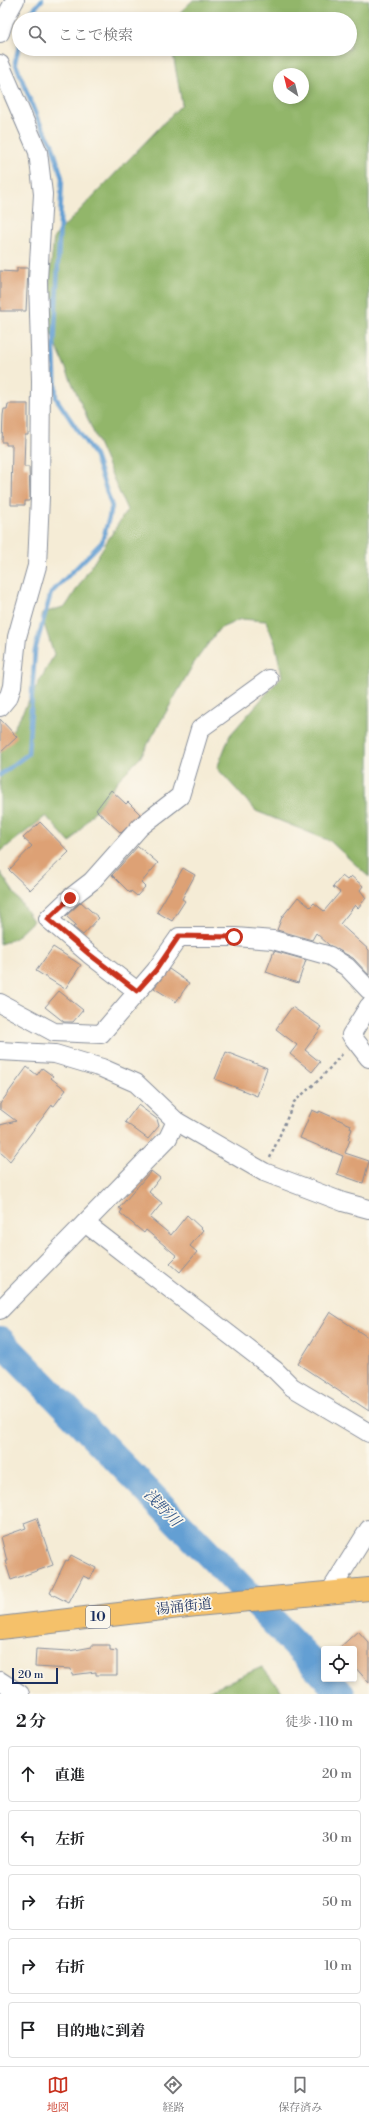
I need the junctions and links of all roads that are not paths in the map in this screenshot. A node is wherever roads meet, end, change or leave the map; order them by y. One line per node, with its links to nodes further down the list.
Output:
1 (15, 0): 2 (street)
2 (0, 33)
3 (0, 64): 5 (street)
4 (269, 679): 7 (street)
5 (0, 707)
6 (369, 990): 7 (street)
7 (137, 991): 8 (street)
8 (0, 1003)
9 (369, 1006): 11 (street)
10 (0, 1051): 12 (street)
11 (369, 1058)
12 (176, 1121): 13 (street); 14 (street)
13 (369, 1209)
14 (85, 1223): 15 (street); 16 (street)
15 (0, 1310)
16 (369, 1433)
17 (369, 1529): 19 (street)
18 (369, 1589): 19 (main road, 湯涌街道 / 10)
19 (329, 1593): 20 (main road, 湯涌街道 / 10)
20 (0, 1628)
21 (0, 1681): 22 (street)
22 (20, 1694)

